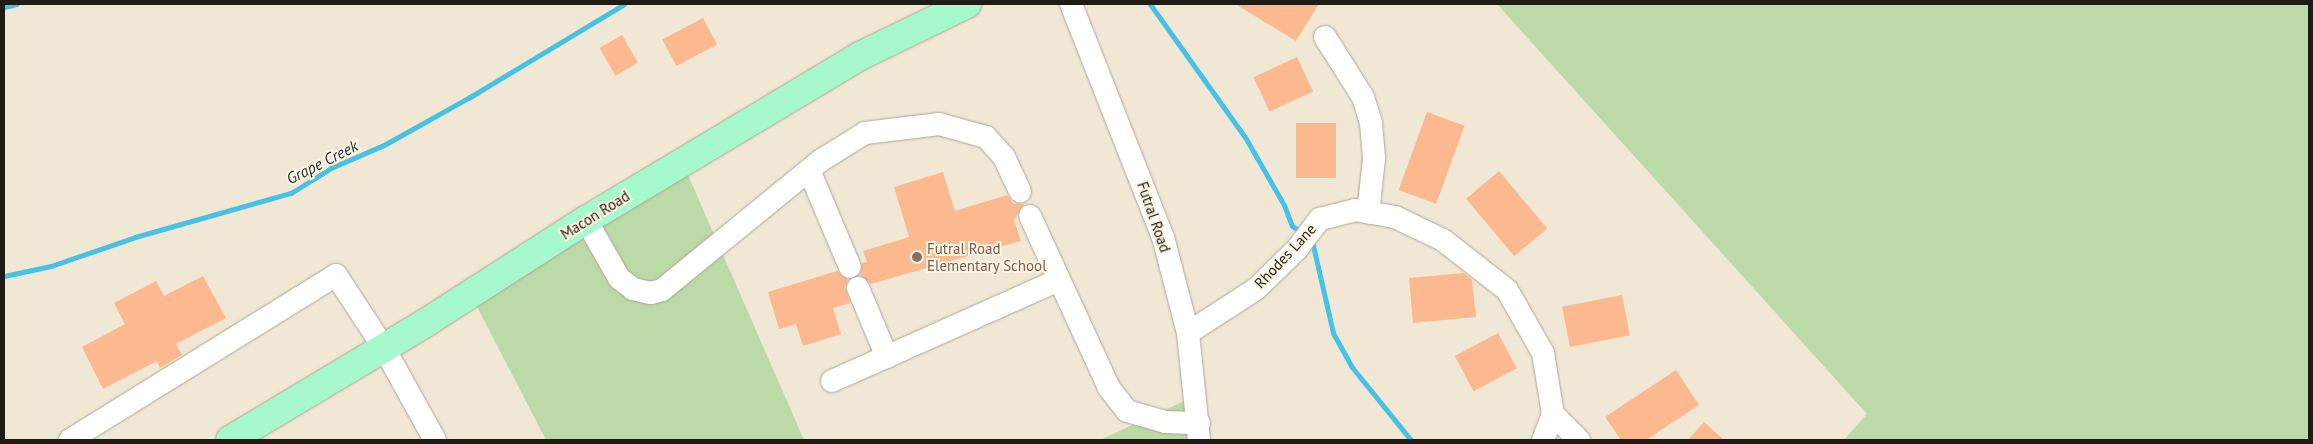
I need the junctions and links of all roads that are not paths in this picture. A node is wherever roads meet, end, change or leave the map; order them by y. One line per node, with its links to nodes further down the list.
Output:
1 (968, 4): 8 (main road, Macon Road)
2 (1071, 4): 12 (street, Futral Road)
3 (1325, 37): 6 (street)
4 (809, 170): 5 (street); 8 (street); 9 (street)
5 (1020, 192)
6 (1368, 212): 12 (street, Rhodes Lane); 16 (street, Rhodes Lane)
7 (1030, 216): 10 (street)
8 (586, 220): 13 (main road, Macon Road)
9 (850, 267)
10 (1059, 280): 14 (street); 17 (street)
11 (858, 288): 14 (street)
12 (1188, 334): 17 (street, Futral Road)
13 (384, 348): 18 (street); 19 (main road, Macon Road); 20 (street)
14 (887, 357): 15 (street)
15 (832, 381)
16 (1553, 414): 21 (street); 22 (street)
17 (1199, 431)
18 (70, 440)
19 (230, 440)
20 (435, 440)
21 (1543, 440)
22 (1579, 440)

